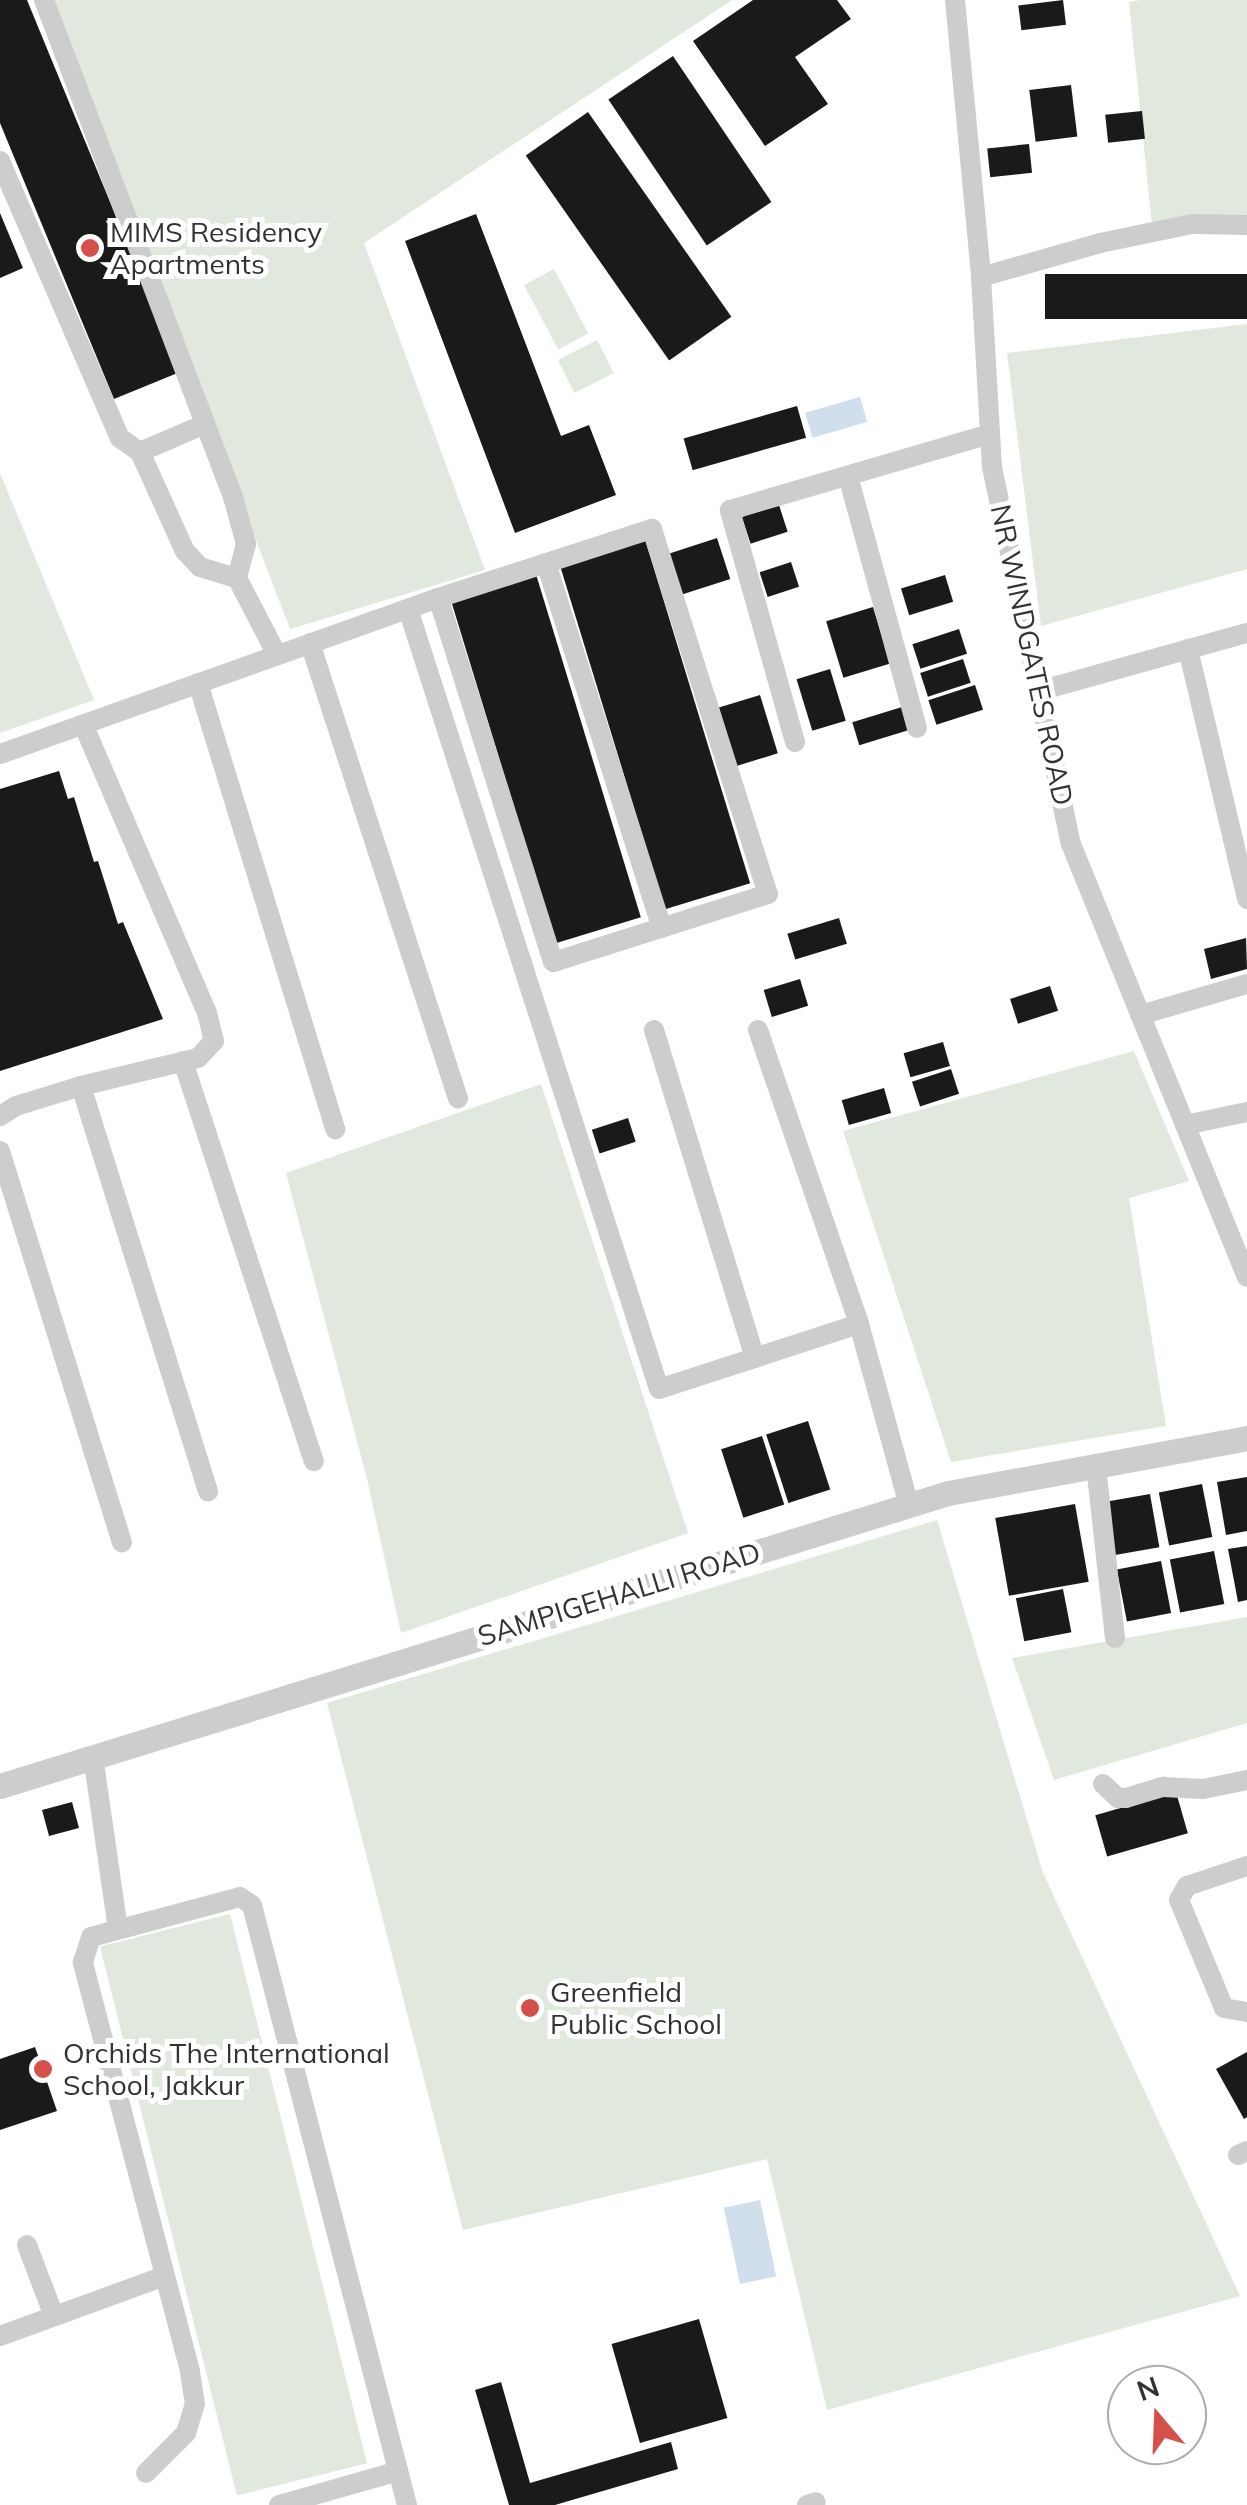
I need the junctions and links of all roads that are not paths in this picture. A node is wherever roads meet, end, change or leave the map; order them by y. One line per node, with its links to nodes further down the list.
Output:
1 (44, 0): 6 (street)
2 (955, 0): 5 (street, NR WINDGATES ROAD)
3 (0, 161): 8 (street)
4 (1247, 226): 5 (street)
5 (981, 278): 7 (street, NR WINDGATES ROAD)
6 (205, 424): 8 (street); 11 (street)
7 (990, 434): 9 (street); 19 (street, NR WINDGATES ROAD)
8 (140, 452): 11 (street)
9 (848, 476): 21 (street); 22 (street)
10 (546, 563): 12 (street); 25 (street); 25 (street)
11 (237, 578): 17 (street)
12 (438, 598): 13 (street); 25 (street)
13 (408, 608): 15 (street); 41 (street)
14 (1247, 633): 16 (street)
15 (310, 644): 17 (street); 32 (street)
16 (1188, 649): 19 (street); 24 (street)
17 (277, 655): 18 (street)
18 (198, 684): 20 (street); 36 (street)
19 (1040, 692): 27 (street, NR WINDGATES ROAD)
20 (82, 724): 23 (street); 30 (street)
21 (917, 728)
22 (795, 742)
23 (0, 754)
24 (1247, 899)
25 (662, 928)
26 (1247, 984): 27 (street)
27 (1140, 1015): 35 (street, NR WINDGATES ROAD)
28 (654, 1030): 41 (street)
29 (758, 1030): 40 (street)
30 (183, 1060): 31 (street); 43 (street)
31 (80, 1086): 34 (street); 45 (street)
32 (458, 1099)
33 (1247, 1112): 35 (street)
34 (0, 1116)
35 (1185, 1125): 39 (street, NR WINDGATES ROAD)
36 (335, 1128)
37 (0, 1151): 38 (street)
38 (4, 1180): 47 (street)
39 (1247, 1277)
40 (859, 1324): 41 (street); 46 (street)
41 (755, 1358)
42 (1247, 1438): 44 (street, SAMPIGEHALLI ROAD)
43 (314, 1461)
44 (1096, 1466): 46 (street, SAMPIGEHALLI ROAD); 48 (street)
45 (208, 1492)
46 (909, 1505): 49 (street, SAMPIGEHALLI ROAD)
47 (122, 1542)
48 (1115, 1638)
49 (93, 1756): 52 (street, SAMPIGEHALLI ROAD); 54 (street)
50 (1247, 1780): 51 (street)
51 (1104, 1784)
52 (0, 1786)
53 (1247, 1866): 55 (street)
54 (118, 1929): 57 (street); 60 (street)
55 (1247, 2012)
56 (27, 2244): 58 (street)
57 (162, 2277): 58 (street); 61 (street)
58 (54, 2316): 59 (street)
59 (0, 2336)
60 (398, 2471): 62 (street); 63 (street)
61 (146, 2474)
62 (280, 2505)
63 (407, 2505)

